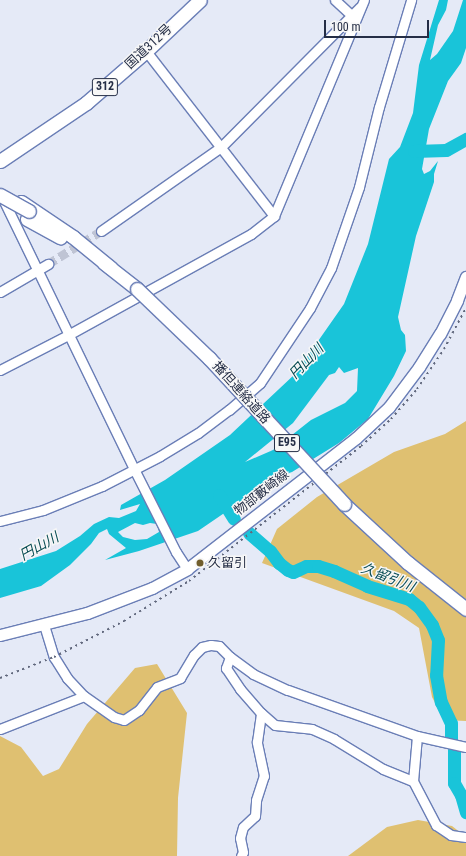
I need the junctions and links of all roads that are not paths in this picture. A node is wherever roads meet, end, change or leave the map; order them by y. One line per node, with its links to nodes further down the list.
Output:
1 (200, 0): 6 (highway, 国道312号 / 312)
2 (335, 0): 5 (street)
3 (412, 0): 21 (street)
4 (363, 2): 5 (street); 13 (street)
5 (351, 15): 7 (street)
6 (146, 51): 7 (street); 8 (highway, 国道312号 / 312)
7 (221, 147): 13 (street); 14 (street)
8 (0, 161)
9 (0, 189): 12 (highway)
10 (0, 194): 12 (highway, bridge); 16 (street)
11 (0, 205): 12 (highway)
12 (28, 212): 24 (highway, 播但連絡道路 / E95, bridge)
13 (274, 216): 19 (street)
14 (101, 231)
15 (48, 264): 16 (street)
16 (37, 270): 18 (street); 19 (street)
17 (466, 277): 23 (main road, 物部藪崎線)
18 (0, 292)
19 (68, 336): 20 (street); 21 (street)
20 (0, 370)
21 (136, 472): 22 (street); 23 (street)
22 (0, 521)
23 (187, 569): 25 (main road, 物部藪崎線)
24 (466, 609)
25 (44, 625): 26 (main road, 物部藪崎線); 28 (street)
26 (0, 635)
27 (230, 657): 28 (street); 29 (street); 31 (street)
28 (84, 696): 30 (street)
29 (261, 713): 33 (street); 35 (street)
30 (0, 729)
31 (417, 736): 32 (street); 33 (street)
32 (466, 747)
33 (413, 781): 34 (street)
34 (466, 837)
35 (240, 856)

